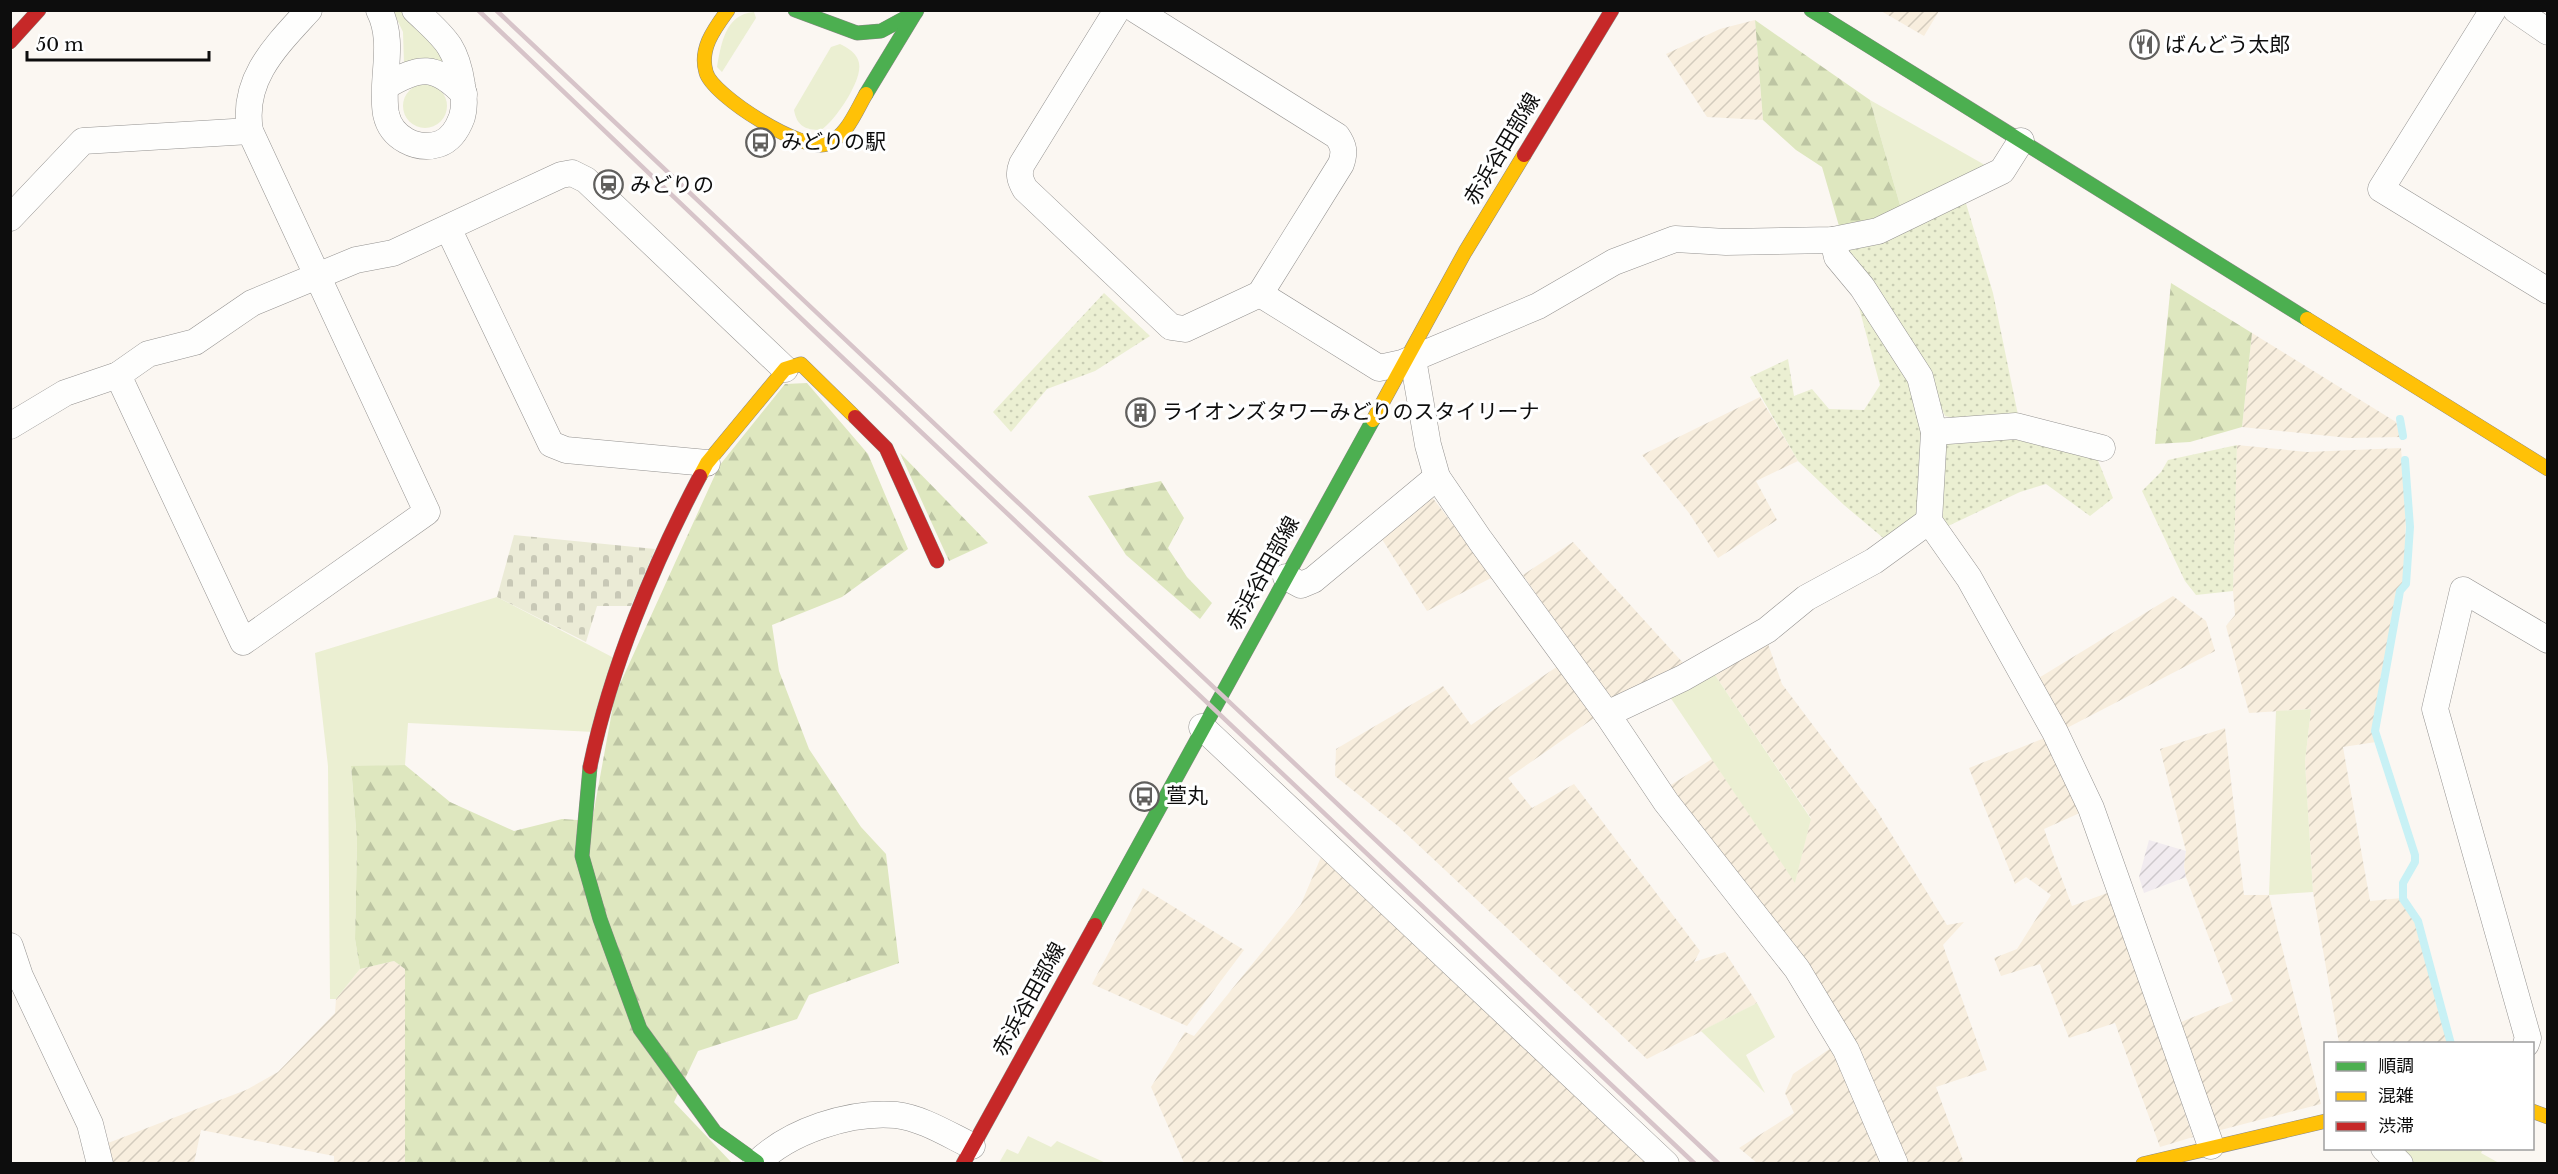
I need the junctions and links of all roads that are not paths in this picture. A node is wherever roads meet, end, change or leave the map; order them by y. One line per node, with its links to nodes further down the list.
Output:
1 (39, 10): 16 (street)
2 (309, 10): 20 (street)
3 (379, 10): 18 (street)
4 (415, 10): 19 (street)
5 (728, 10): 17 (street)
6 (795, 10): 15 (street)
7 (1117, 10): 27 (street)
8 (1136, 10): 27 (street)
9 (1612, 10): 28 (street, 赤浜谷田部線)
10 (1811, 10): 21 (street)
11 (2493, 10): 26 (street)
12 (2516, 10): 14 (street)
13 (917, 11): 15 (street); 17 (street)
14 (2547, 32)
15 (857, 33): 17 (street)
16 (10, 42)
17 (873, 83)
18 (386, 86): 19 (street); 19 (street)
19 (464, 94)
20 (250, 131): 22 (street); 25 (street)
21 (2021, 141): 24 (street); 35 (street)
22 (10, 218)
23 (448, 228): 25 (street); 29 (street); 34 (street)
24 (1833, 240): 28 (street); 32 (street)
25 (317, 275): 30 (street); 30 (street)
26 (2547, 291)
27 (1260, 294): 28 (street)
28 (1408, 361): 36 (street); 39 (street, 赤浜谷田部線)
29 (785, 369): 34 (street); 38 (street)
30 (118, 375): 31 (street)
31 (10, 426)
32 (1934, 432): 33 (street); 37 (street)
33 (2102, 448)
34 (707, 464): 50 (street)
35 (2547, 469)
36 (1437, 477): 39 (street); 41 (street)
37 (1929, 521): 41 (street); 46 (street)
38 (937, 561)
39 (1286, 577): 42 (street, 赤浜谷田部線)
40 (2547, 640): 44 (street)
41 (1607, 714): 53 (street)
42 (1202, 727): 48 (street, 赤浜谷田部線); 52 (street)
43 (10, 946): 51 (street)
44 (2527, 1042)
45 (2324, 1121): 46 (street)
46 (2211, 1146): 49 (street)
47 (2385, 1150): 55 (street)
48 (968, 1155): 50 (street)
49 (2179, 1159): 54 (street)
50 (756, 1163)
51 (100, 1164)
52 (1666, 1164)
53 (1894, 1164)
54 (2143, 1164)
55 (2400, 1164)

